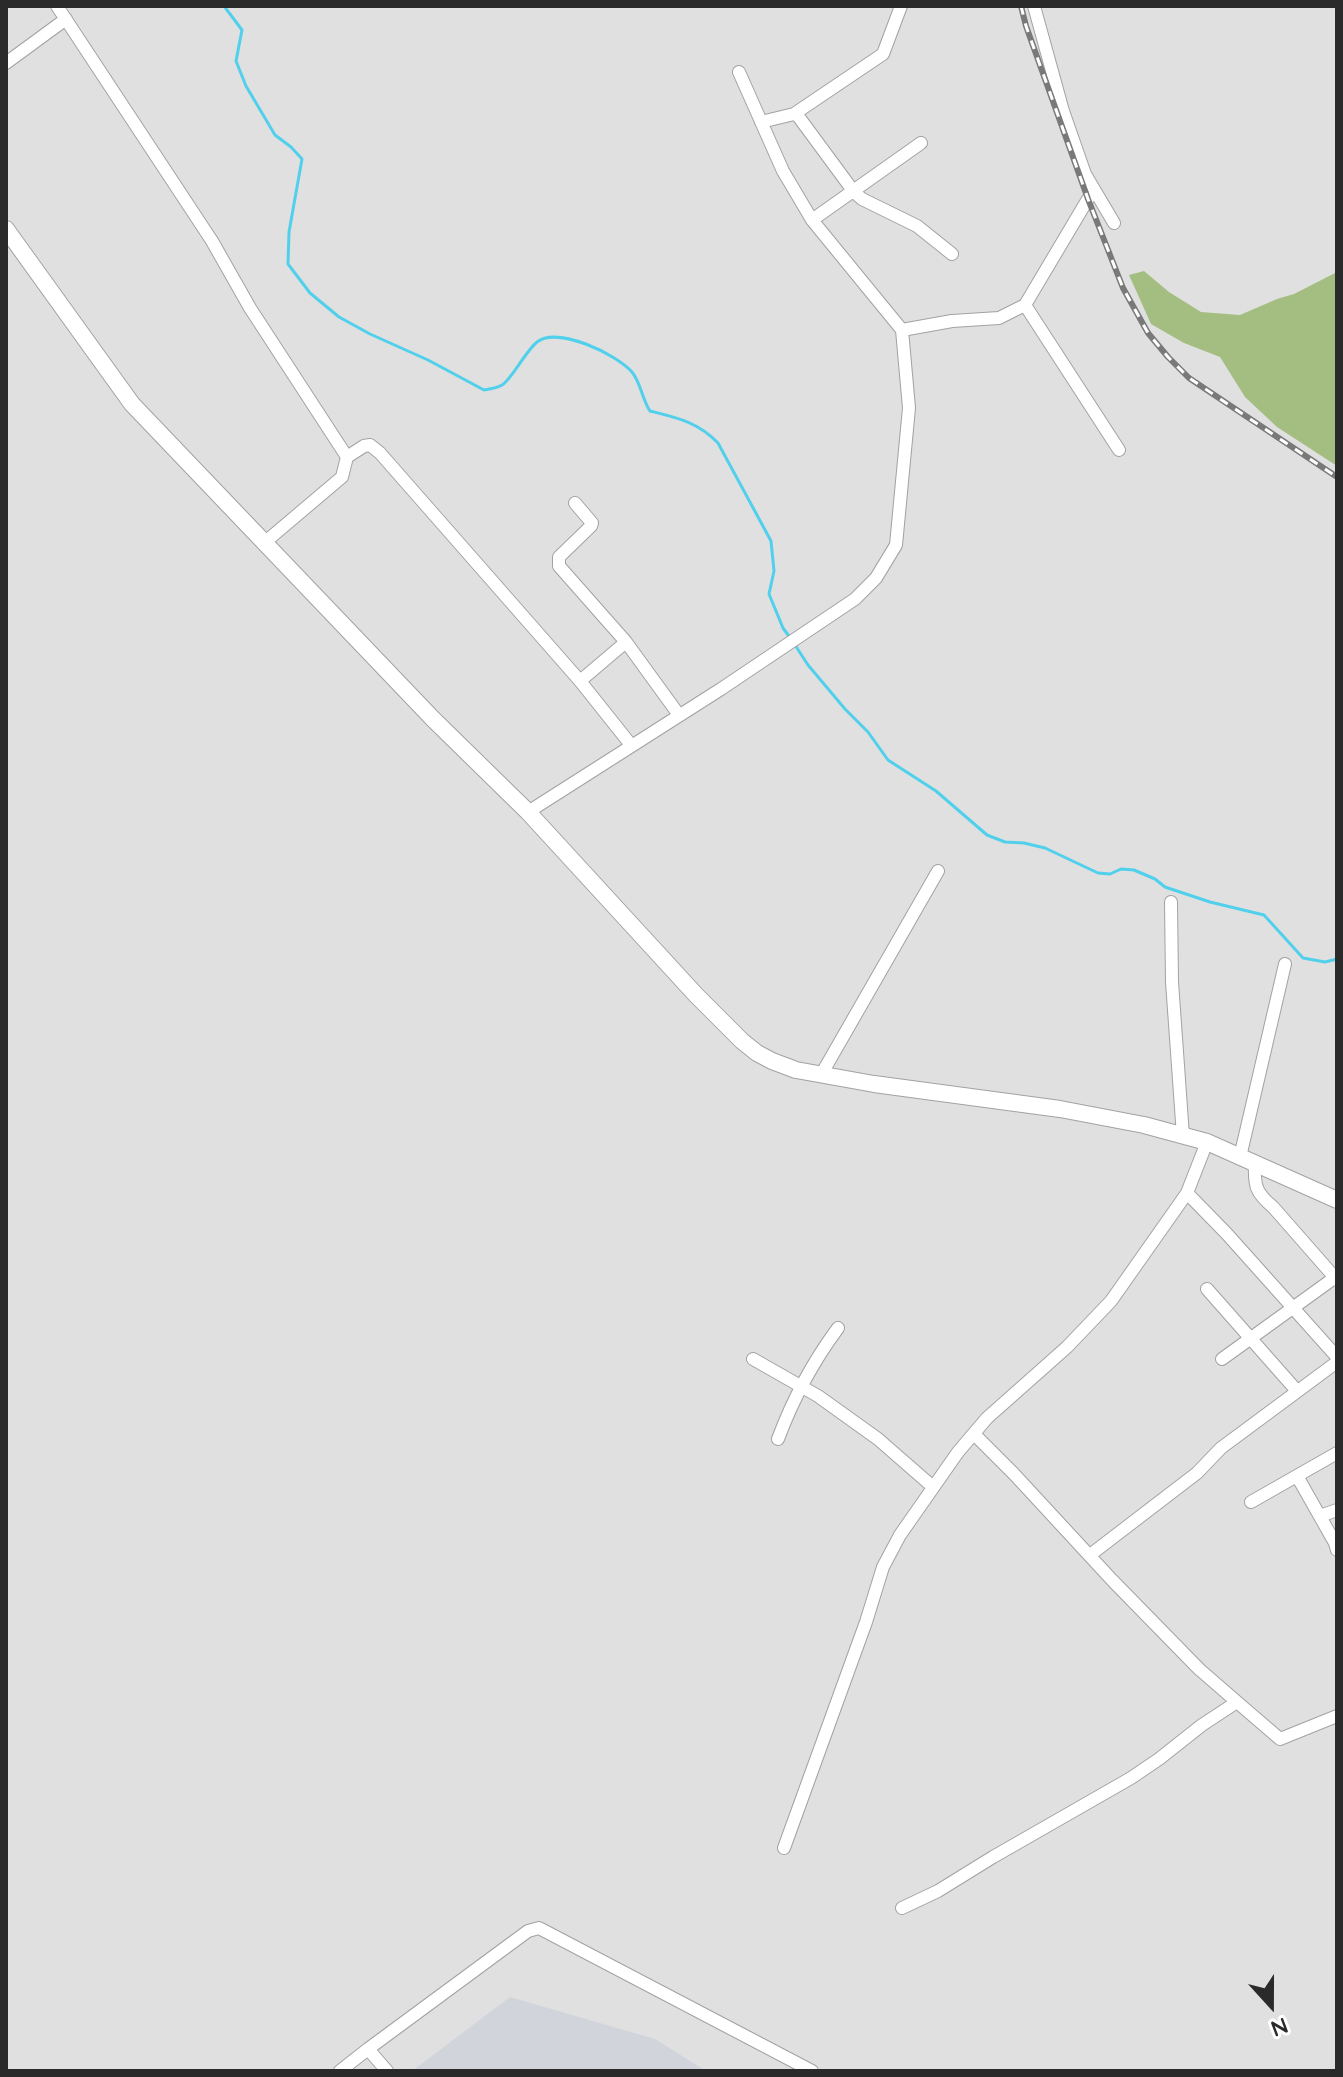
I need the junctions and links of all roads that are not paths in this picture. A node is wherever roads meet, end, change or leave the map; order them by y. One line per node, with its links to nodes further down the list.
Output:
1 (57, 6): 4 (street)
2 (901, 6): 7 (street)
3 (1034, 6): 13 (street)
4 (66, 19): 5 (street); 19 (street)
5 (6, 63)
6 (739, 72): 8 (street)
7 (794, 114): 8 (street); 10 (street)
8 (761, 122): 12 (street)
9 (921, 143): 10 (street)
10 (854, 192): 12 (street); 15 (street)
11 (1088, 199): 16 (street)
12 (812, 220): 17 (street)
13 (1114, 223)
14 (6, 229): 21 (main road)
15 (952, 254)
16 (1025, 305): 17 (street); 18 (street)
17 (902, 330): 24 (street)
18 (1119, 450)
19 (347, 457): 21 (street); 23 (street)
20 (575, 503): 22 (street)
21 (264, 543): 26 (main road)
22 (626, 642): 23 (street); 24 (street)
23 (580, 681): 25 (street)
24 (679, 715): 25 (street)
25 (631, 745): 26 (street)
26 (528, 812): 30 (main road)
27 (938, 871): 30 (street)
28 (1171, 902): 31 (street)
29 (1285, 964): 33 (street)
30 (821, 1075): 31 (main road)
31 (1183, 1136): 32 (main road)
32 (1207, 1142): 33 (main road); 34 (street)
33 (1247, 1160): 35 (main road); 36 (street)
34 (1187, 1193): 38 (street); 46 (street)
35 (1337, 1200)
36 (1336, 1278): 38 (street)
37 (1207, 1289): 40 (street)
38 (1292, 1306): 40 (street); 43 (street)
39 (838, 1328): 44 (street)
40 (1250, 1338): 42 (street); 45 (street)
41 (753, 1359): 44 (street)
42 (1222, 1359)
43 (1337, 1359): 45 (street)
44 (801, 1387): 47 (street); 50 (street)
45 (1297, 1391): 55 (street)
46 (974, 1434): 50 (street); 55 (street)
47 (778, 1439)
48 (1337, 1453): 49 (street)
49 (1297, 1476): 51 (street); 53 (street)
50 (933, 1487): 58 (street)
51 (1251, 1502)
52 (1337, 1510): 53 (street)
53 (1320, 1516): 54 (street)
54 (1337, 1550)
55 (1090, 1555): 56 (street)
56 (1237, 1702): 57 (street); 59 (street)
57 (1337, 1716)
58 (784, 1848)
59 (902, 1908)
60 (368, 2049): 61 (street); 62 (street); 63 (street)
61 (340, 2071)
62 (387, 2071)
63 (812, 2071)

